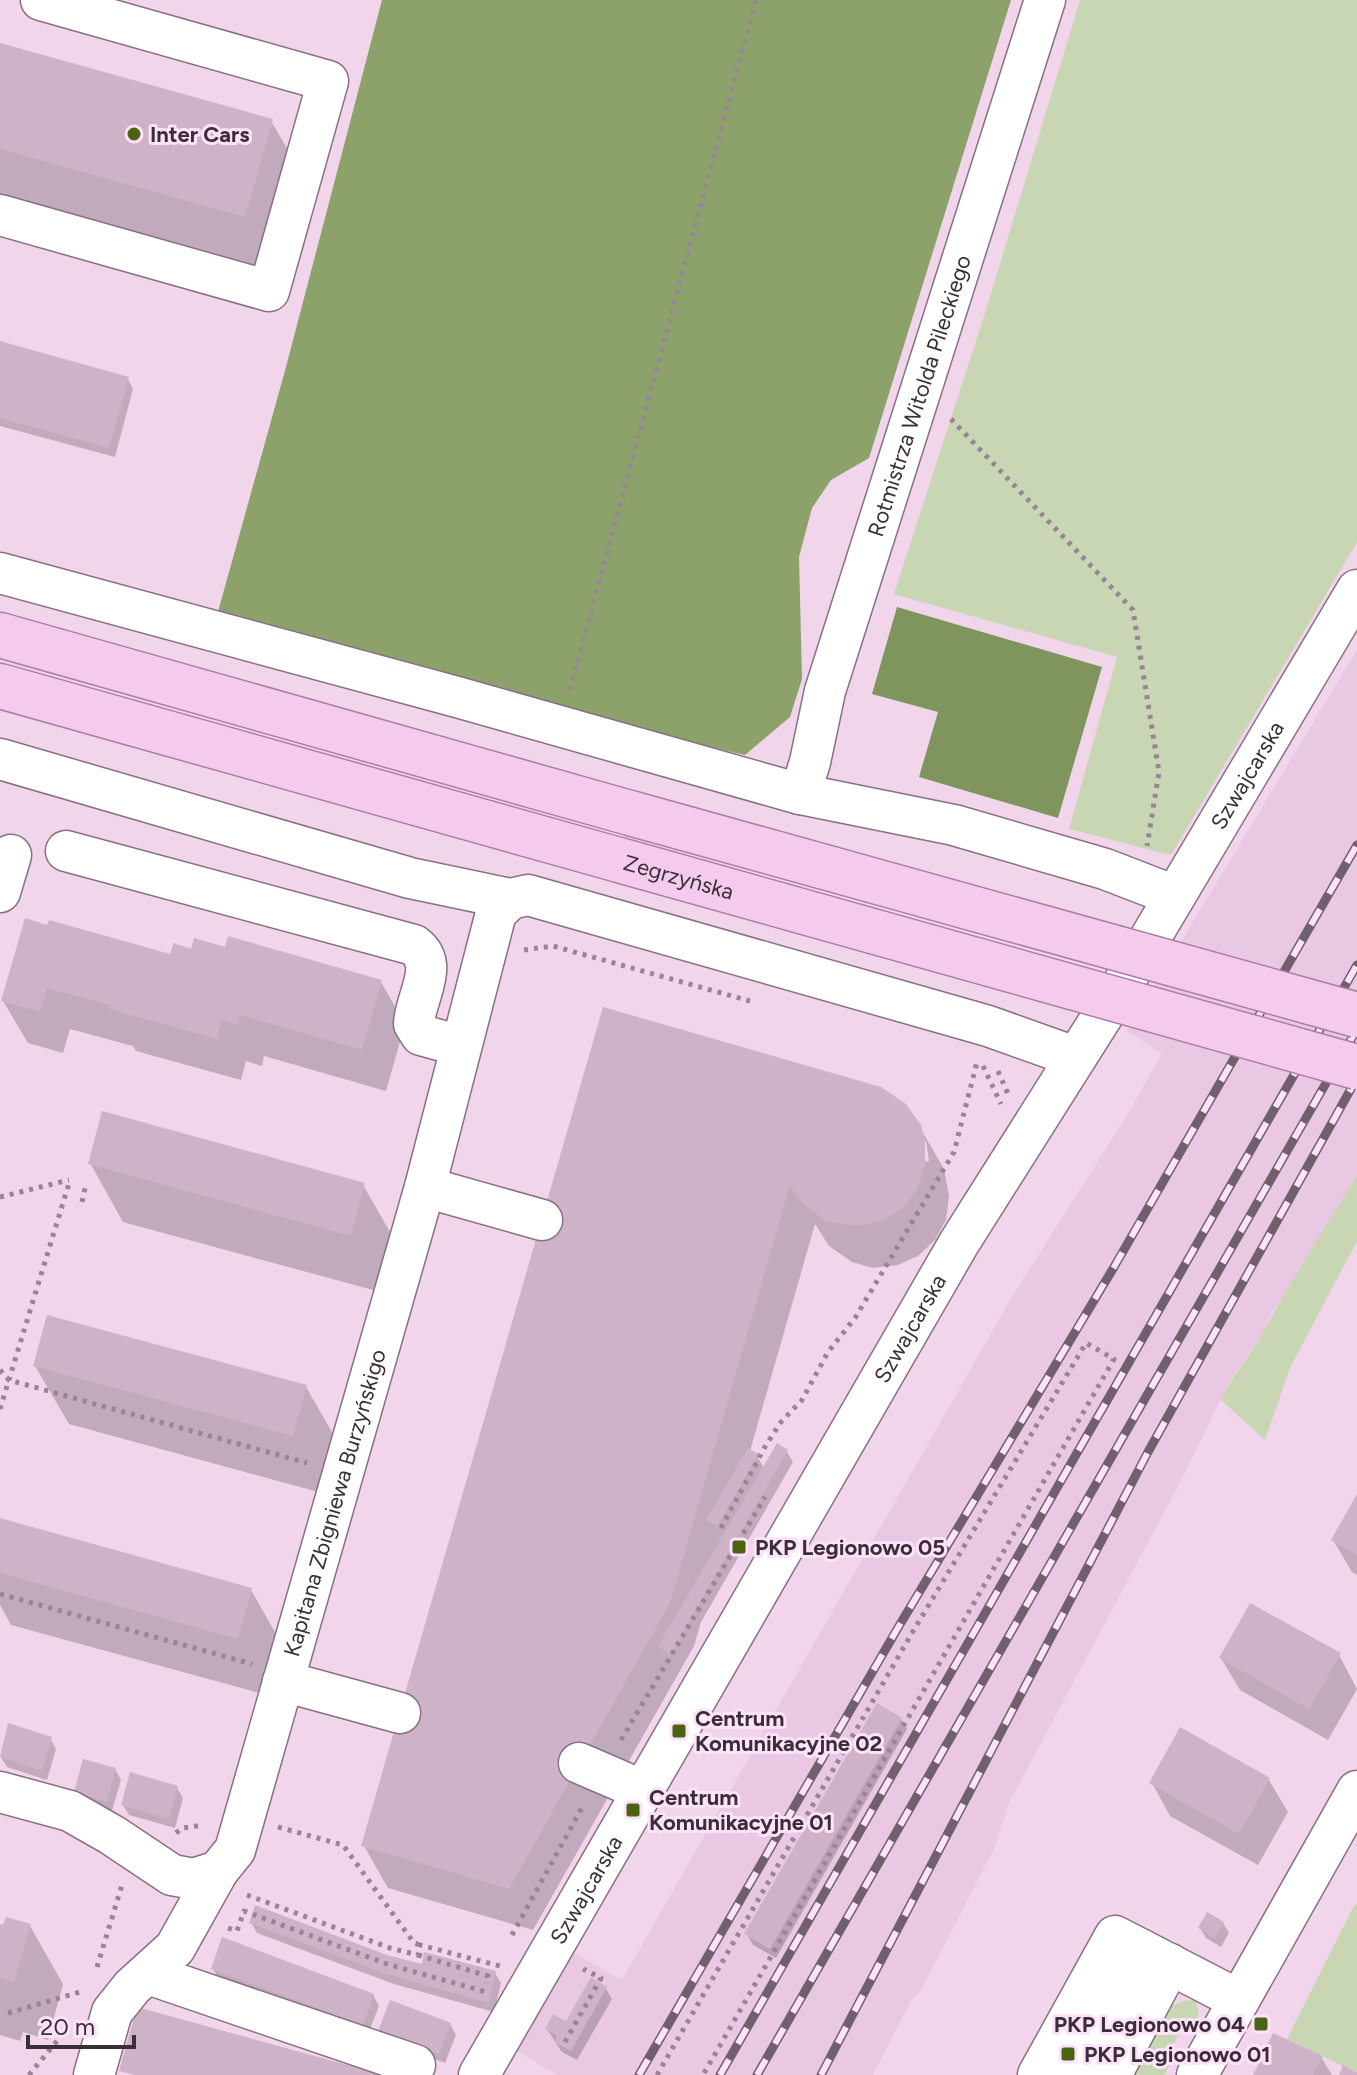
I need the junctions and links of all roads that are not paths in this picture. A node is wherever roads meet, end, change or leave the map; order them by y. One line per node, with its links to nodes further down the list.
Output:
1 (41, 0): 3 (street)
2 (1045, 0): 9 (street, Rotmistrza Witolda Pileckiego)
3 (0, 215)
4 (0, 573): 9 (street)
5 (1357, 590): 11 (street, Szwajcarska)
6 (0, 635): 13 (main road, bridge)
7 (0, 686): 16 (main road, Zegrzyńska, bridge)
8 (0, 759): 12 (street)
9 (800, 794): 11 (street)
10 (66, 851): 14 (street)
11 (1175, 896): 15 (street, Szwajcarska)
12 (510, 899): 14 (street, Kapitana Zbigniewa Burzyńskigo); 15 (street)
13 (1357, 1015)
14 (461, 1046): 17 (street, Kapitana Zbigniewa Burzyńskigo)
15 (1075, 1057): 22 (street, Szwajcarska)
16 (1357, 1067)
17 (425, 1187): 18 (street); 19 (street, Kapitana Zbigniewa Burzyńskigo)
18 (542, 1220)
19 (270, 1673): 20 (street); 25 (street, Kapitana Zbigniewa Burzyńskigo)
20 (400, 1713)
21 (590, 1768): 22 (street)
22 (644, 1791): 31 (street, Szwajcarska)
23 (1357, 1791): 28 (street)
24 (0, 1792): 25 (street)
25 (218, 1871): 27 (street, Kapitana Zbigniewa Burzyńskigo)
26 (1156, 1957): 28 (street); 32 (street); 33 (street); 34 (street)
27 (148, 1974): 29 (street); 30 (street, Kapitana Zbigniewa Burzyńskigo)
28 (1239, 2000): 35 (street)
29 (415, 2065)
30 (94, 2075)
31 (479, 2075)
32 (1038, 2075)
33 (1075, 2075)
34 (1111, 2075)
35 (1197, 2075)

